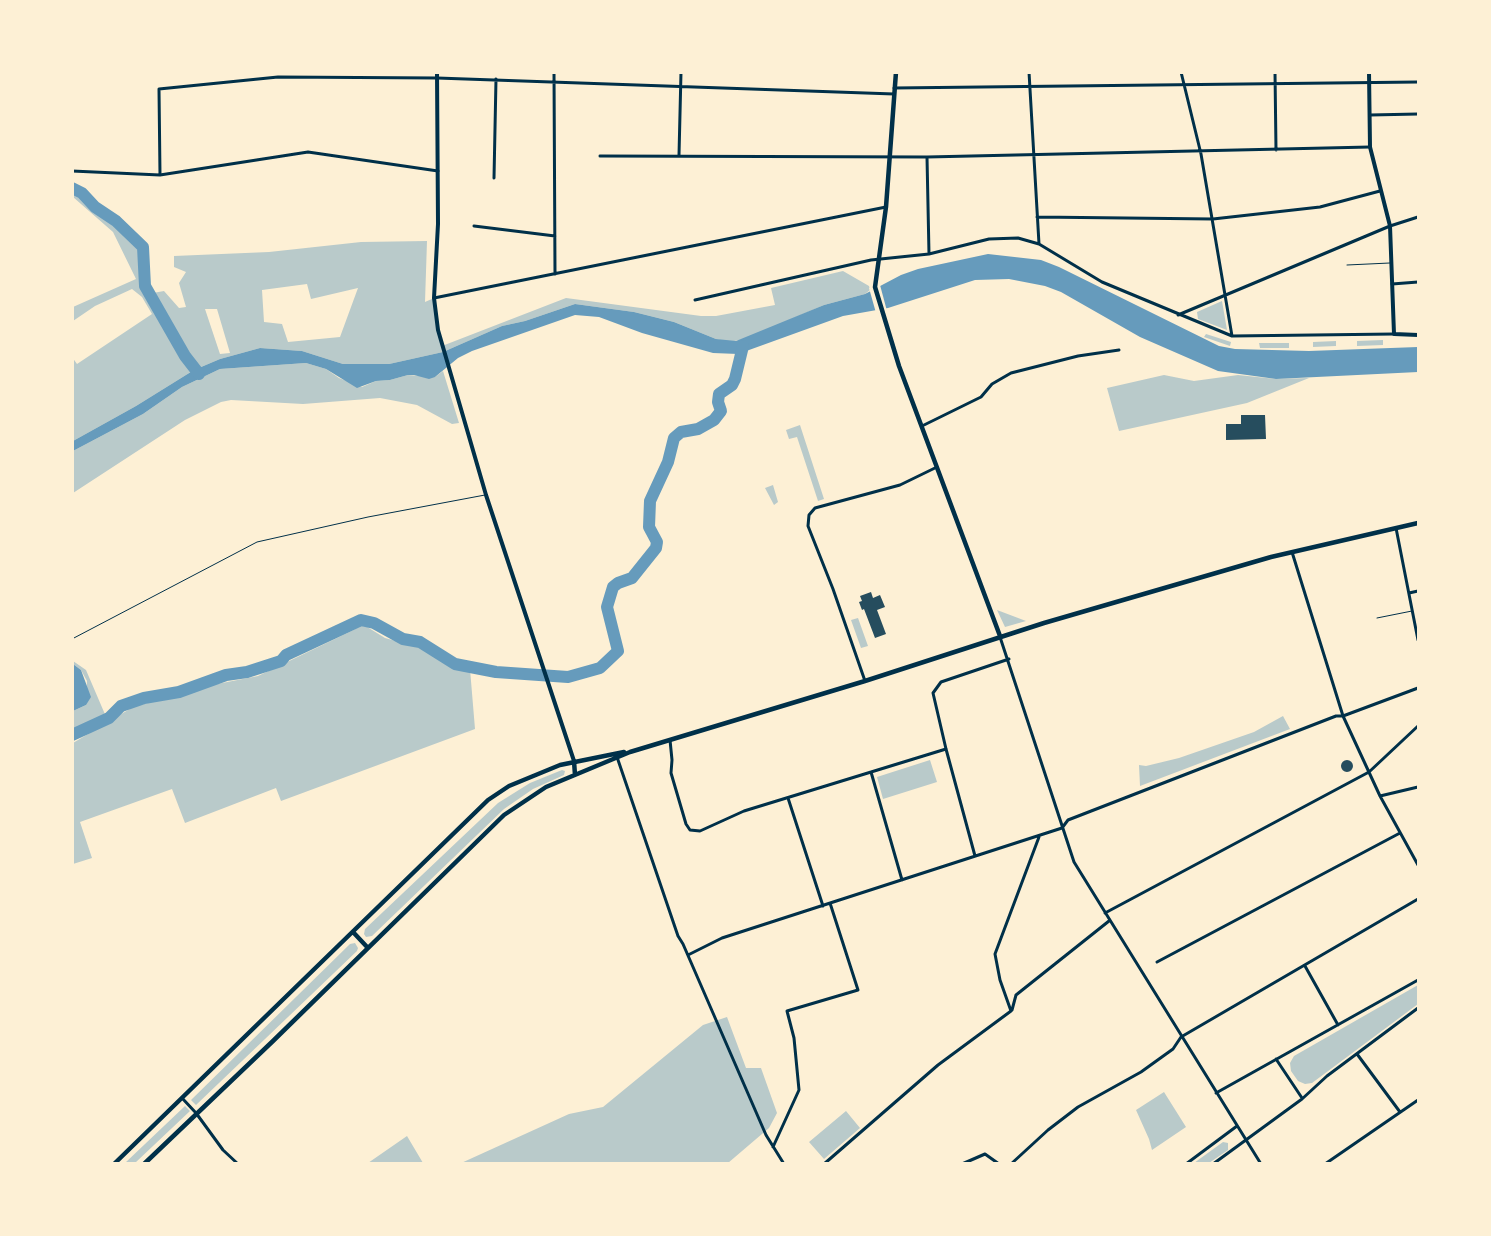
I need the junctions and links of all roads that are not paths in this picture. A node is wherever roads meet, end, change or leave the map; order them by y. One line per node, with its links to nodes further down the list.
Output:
1 (437, 72): 10 (street)
2 (554, 72): 12 (street)
3 (681, 72): 17 (street)
4 (896, 72): 19 (main road)
5 (1029, 72): 18 (street)
6 (1181, 72): 14 (street)
7 (1275, 72): 15 (street)
8 (1369, 72): 16 (street)
9 (277, 75): 10 (street); 32 (street)
10 (437, 78): 11 (street); 31 (street)
11 (496, 79): 12 (street); 33 (street)
12 (554, 81): 17 (street); 41 (street)
13 (1418, 82): 16 (street)
14 (1184, 83): 15 (street); 18 (street); 24 (street)
15 (1276, 83): 16 (street); 23 (street)
16 (1370, 83): 21 (street)
17 (681, 87): 19 (street); 25 (street)
18 (1030, 88): 19 (street); 26 (street)
19 (894, 91): 28 (main road)
20 (1418, 114): 21 (street)
21 (1370, 116): 22 (street)
22 (1370, 147): 23 (street); 34 (street)
23 (1276, 150): 24 (street)
24 (1200, 152): 26 (street); 38 (street)
25 (679, 155): 27 (street); 28 (street)
26 (1033, 155): 29 (street); 36 (street)
27 (600, 156)
28 (889, 158): 29 (street); 35 (main road)
29 (927, 158): 43 (street)
30 (72, 171): 32 (street)
31 (439, 171): 32 (street); 51 (street)
32 (160, 174)
33 (494, 178)
34 (1380, 191): 38 (street); 40 (street)
35 (886, 207): 44 (main road); 47 (street)
36 (1037, 217): 38 (street); 42 (street)
37 (1418, 217): 40 (street)
38 (1214, 219): 50 (street)
39 (474, 226): 41 (street)
40 (1390, 226): 45 (street); 50 (street)
41 (555, 236): 47 (street)
42 (1039, 244): 43 (street); 53 (street)
43 (929, 254): 44 (street)
44 (878, 259): 52 (street); 58 (main road)
45 (1391, 263): 46 (lane); 49 (street)
46 (1347, 265)
47 (555, 274): 51 (street)
48 (1418, 282): 49 (street)
49 (1392, 284): 54 (street)
50 (1226, 295): 53 (street); 56 (street)
51 (434, 298): 60 (street)
52 (695, 300)
53 (1178, 315): 56 (street)
54 (1394, 334): 55 (street); 56 (street)
55 (1418, 335)
56 (1232, 336)
57 (1119, 350): 58 (street)
58 (922, 426): 59 (main road)
59 (937, 467): 68 (main road); 72 (street)
60 (486, 495): 69 (lane); 80 (street)
61 (1418, 523): 62 (main road)
62 (1396, 528): 63 (main road); 65 (street)
63 (1292, 552): 68 (main road); 74 (street)
64 (1418, 591): 65 (street)
65 (1409, 593): 66 (street)
66 (1412, 611): 67 (lane); 70 (street)
67 (1377, 618)
68 (1000, 636): 71 (street); 72 (main road)
69 (72, 639)
70 (1418, 640)
71 (1009, 659): 77 (street); 87 (street)
72 (865, 681): 76 (main road)
73 (1418, 688): 74 (street)
74 (1343, 716): 82 (street); 87 (street)
75 (1418, 726): 82 (street)
76 (670, 739): 78 (main road); 86 (street)
77 (946, 749): 81 (street); 90 (street)
78 (630, 752): 79 (main road); 80 (main road)
79 (617, 757): 83 (main road); 100 (street)
80 (574, 761): 83 (main road); 98 (main road)
81 (871, 772): 86 (street); 92 (street)
82 (1370, 772): 85 (street); 96 (street)
83 (575, 775): 99 (main road)
84 (1418, 787): 85 (street)
85 (1380, 796): 88 (street)
86 (788, 798): 95 (street)
87 (1062, 828): 89 (street); 96 (street)
88 (1400, 833): 91 (street); 101 (street)
89 (1039, 836): 90 (street); 105 (street)
90 (975, 856): 92 (street)
91 (1418, 863)
92 (902, 880): 94 (street)
93 (1418, 899): 102 (street)
94 (830, 904): 95 (street); 118 (street)
95 (823, 906): 100 (street)
96 (1105, 914): 97 (street)
97 (1109, 921): 105 (street); 107 (street)
98 (353, 932): 99 (main road); 111 (main road)
99 (368, 948): 115 (main road)
100 (688, 954): 118 (street)
101 (1157, 962)
102 (1304, 966): 106 (street); 107 (street)
103 (1418, 980): 106 (street)
104 (1418, 1008): 108 (street)
105 (1011, 1011): 123 (street)
106 (1338, 1025): 109 (street)
107 (1181, 1036): 110 (street); 126 (street)
108 (1357, 1054): 112 (street); 114 (street)
109 (1276, 1059): 110 (street); 112 (street)
110 (1216, 1093): 116 (street)
111 (181, 1097): 115 (street); 119 (main road)
112 (1302, 1098): 117 (street)
113 (1418, 1100): 114 (street)
114 (1400, 1112): 130 (street)
115 (196, 1113): 120 (main road); 121 (street)
116 (1237, 1126): 117 (street); 127 (street)
117 (1246, 1140): 128 (street); 129 (street)
118 (772, 1148): 122 (street)
119 (114, 1164)
120 (144, 1164)
121 (238, 1164)
122 (784, 1164)
123 (824, 1164)
124 (962, 1164): 125 (street)
125 (998, 1164)
126 (1012, 1164)
127 (1186, 1164)
128 (1213, 1164)
129 (1261, 1164)
130 (1325, 1164)

